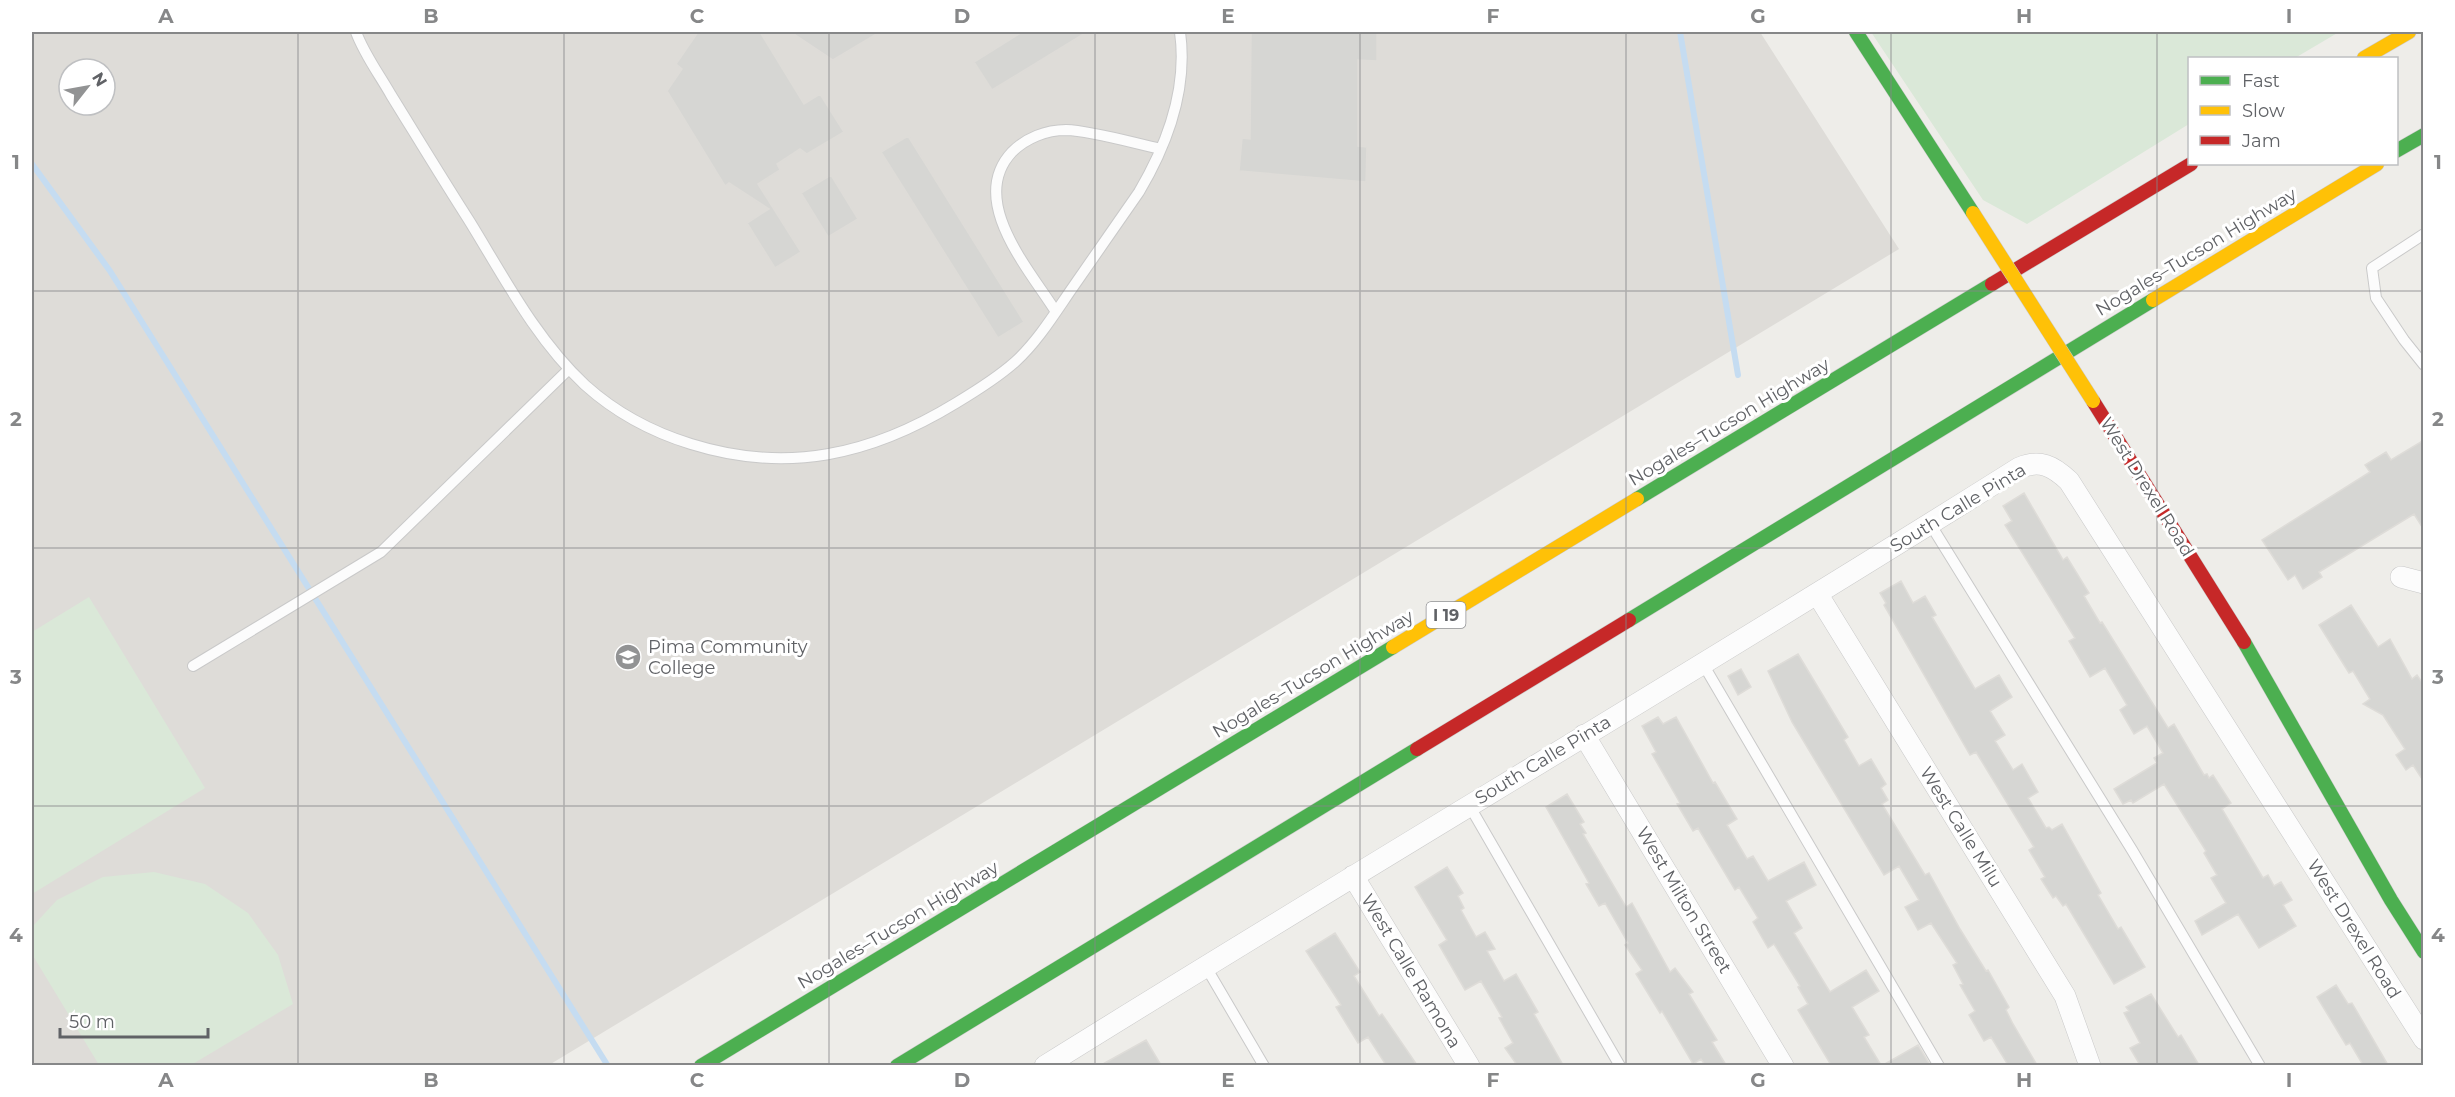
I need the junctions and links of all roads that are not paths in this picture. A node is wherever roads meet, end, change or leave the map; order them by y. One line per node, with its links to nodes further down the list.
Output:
1 (356, 32): 14 (lane)
2 (1180, 32): 7 (lane)
3 (1856, 32): 25 (main road, West Drexel Road, bridge)
4 (2409, 32): 5 (main road)
5 (2366, 57)
6 (2424, 135): 8 (main road)
7 (1161, 149): 12 (lane); 12 (lane)
8 (2398, 150)
9 (2189, 165): 29 (main road, Nogales–Tucson Highway / I 19)
10 (2375, 165): 30 (main road, Nogales–Tucson Highway)
11 (2424, 234): 13 (lane)
12 (1056, 312): 14 (lane)
13 (2424, 365)
14 (569, 369): 21 (lane)
15 (2044, 464): 16 (street, South Calle Pinta); 27 (street, West Drexel Road)
16 (1929, 523): 19 (street, South Calle Pinta); 37 (lane)
17 (2401, 577): 18 (street)
18 (2424, 583)
19 (1818, 595): 20 (street, South Calle Pinta); 36 (street, West Calle Milu)
20 (1703, 664): 22 (street, South Calle Pinta); 35 (lane)
21 (193, 666)
22 (1584, 735): 23 (street, South Calle Pinta); 34 (street, West Milton Street)
23 (1469, 805): 24 (street, South Calle Pinta); 33 (lane)
24 (1353, 876): 26 (street, South Calle Pinta); 32 (street, West Calle Ramona)
25 (2424, 952)
26 (1206, 967): 28 (street, South Calle Pinta); 31 (lane)
27 (2424, 1039)
28 (1052, 1064)
29 (701, 1065)
30 (897, 1065)
31 (1264, 1065)
32 (1469, 1065)
33 (1620, 1065)
34 (1784, 1065)
35 (1939, 1065)
36 (2090, 1065)
37 (2260, 1065)

